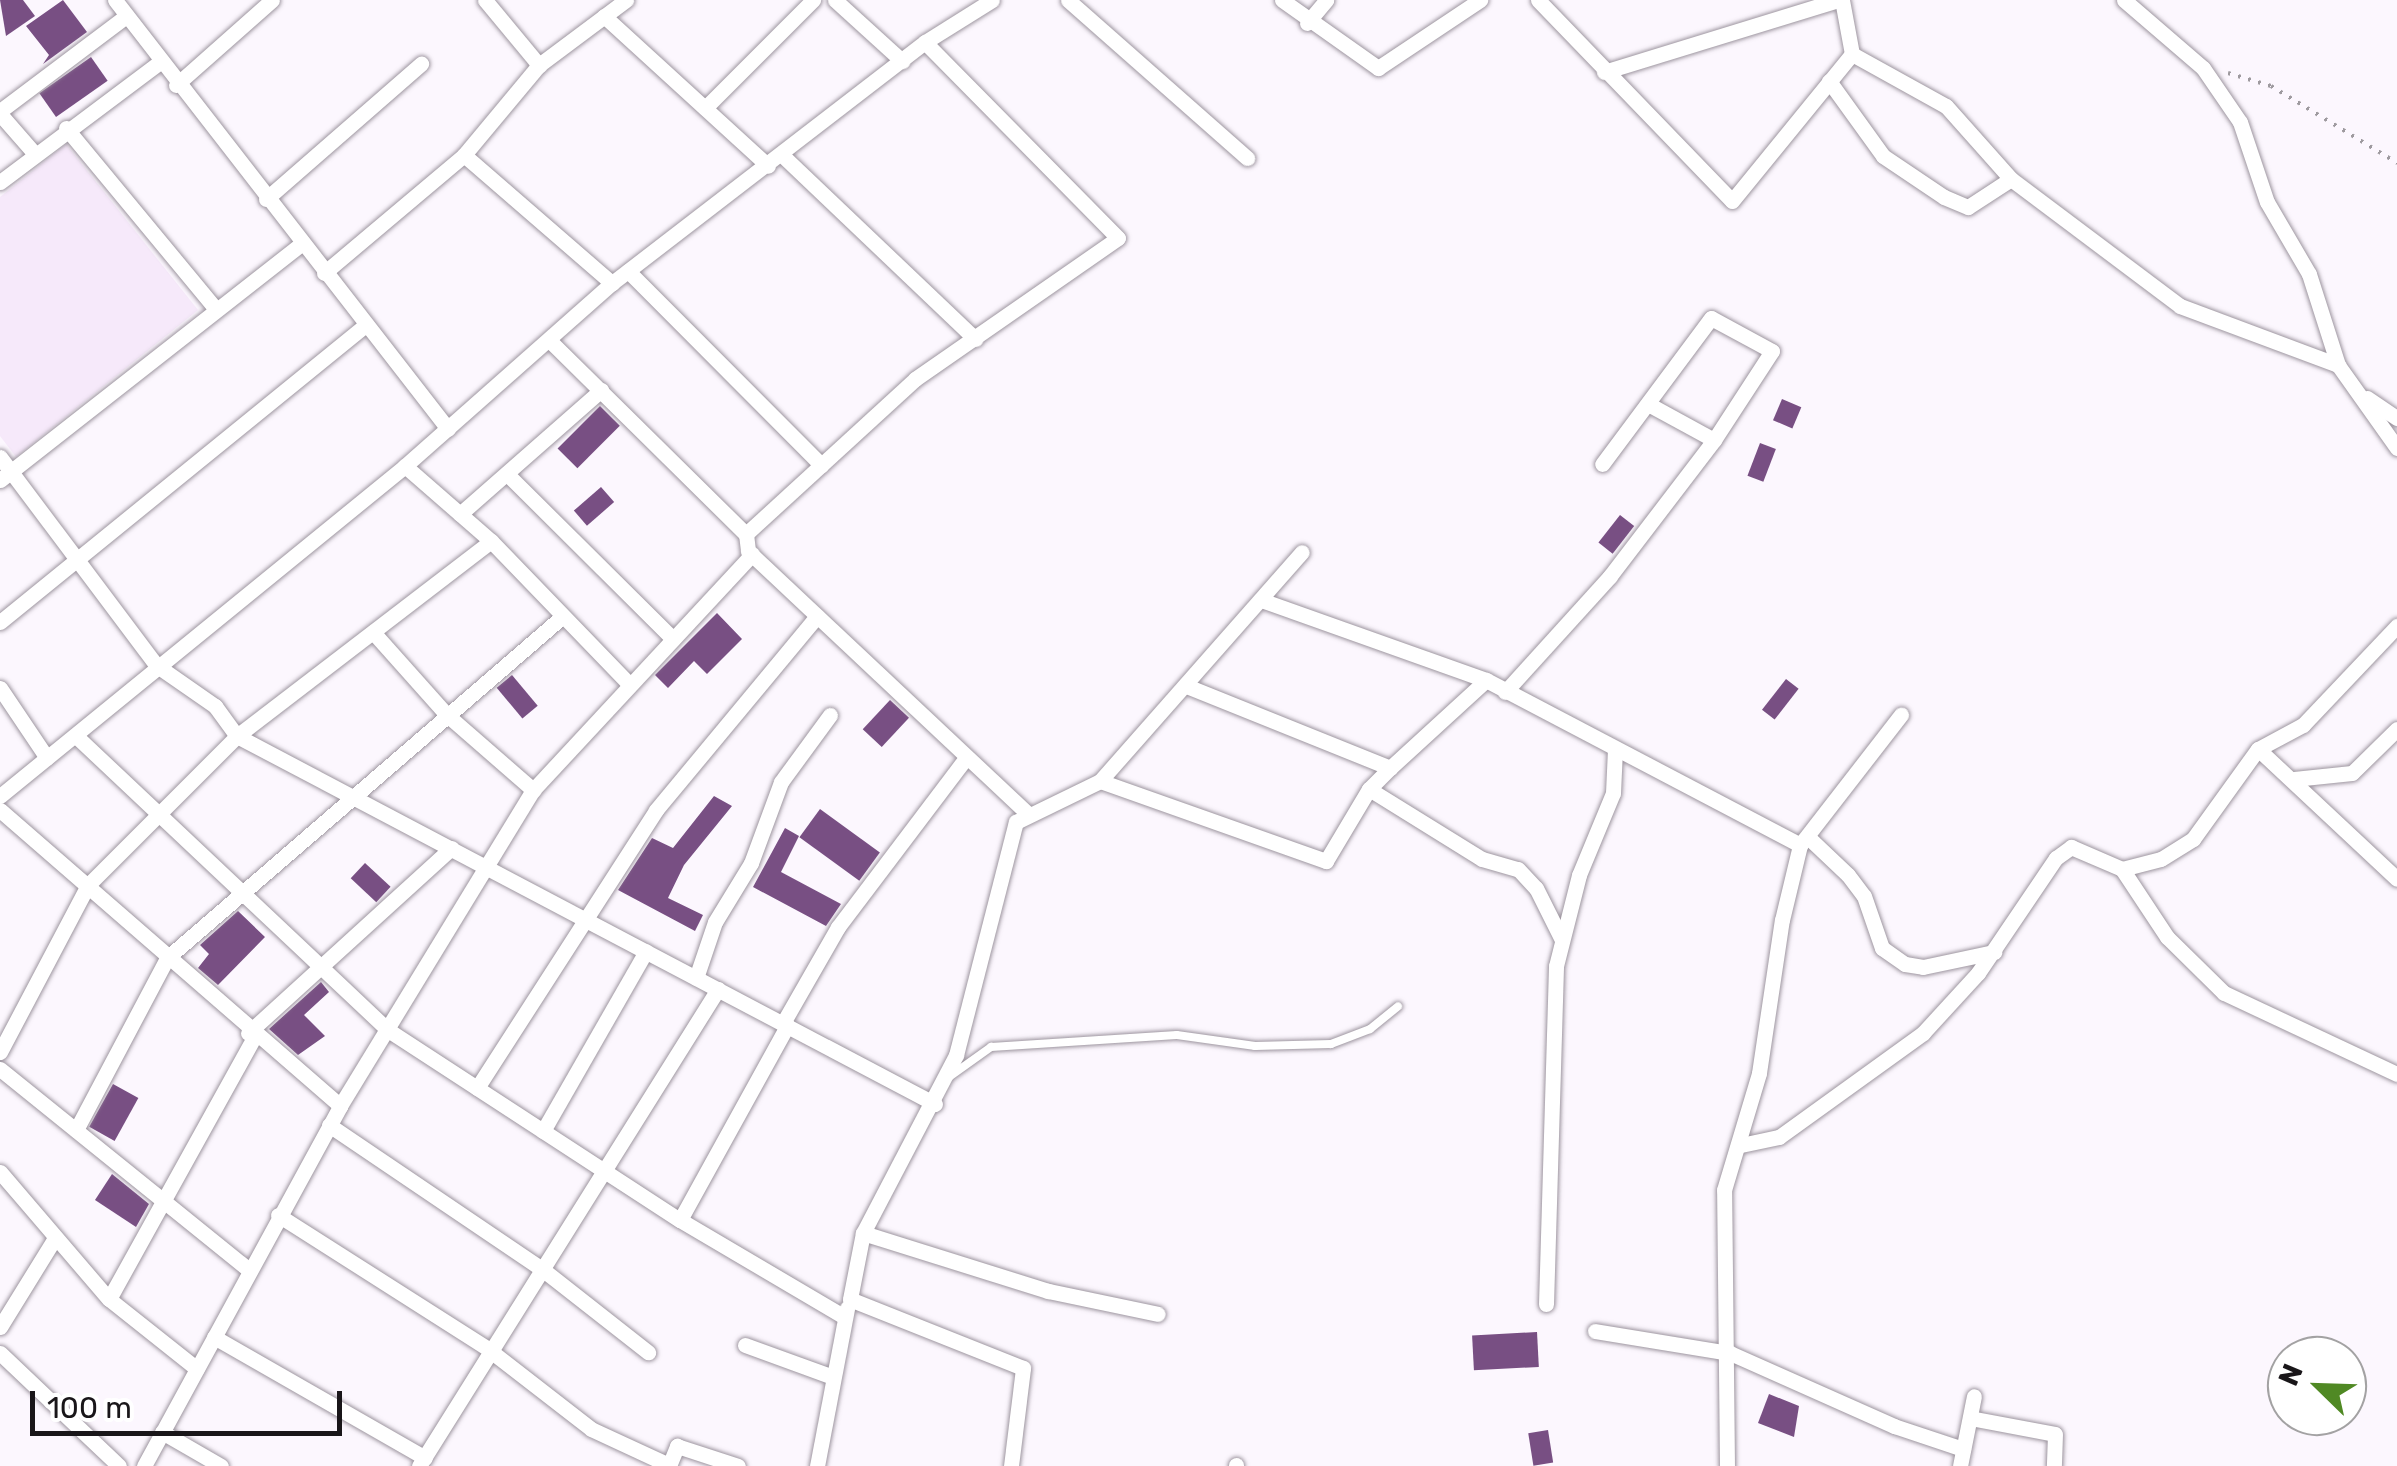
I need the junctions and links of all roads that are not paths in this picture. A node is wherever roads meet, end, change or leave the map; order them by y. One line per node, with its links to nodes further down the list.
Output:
1 (115, 0): 15 (street)
2 (272, 0): 26 (street)
3 (486, 0): 23 (street)
4 (626, 0): 16 (street)
5 (813, 0): 27 (street)
6 (992, 0): 18 (street)
7 (1068, 0): 32 (street)
8 (1282, 0): 17 (street)
9 (1326, 0): 17 (street)
10 (1480, 0): 17 (street)
11 (1538, 0): 24 (street)
12 (1840, 0): 19 (street); 24 (street)
13 (2124, 0): 45 (street)
14 (841, 2): 20 (street)
15 (126, 16): 21 (street); 28 (street)
16 (604, 16): 23 (street); 27 (street)
17 (1308, 23)
18 (926, 42): 20 (street); 43 (street)
19 (1852, 54): 25 (street); 34 (street)
20 (902, 61): 33 (street)
21 (160, 62): 26 (street); 29 (street)
22 (421, 64): 36 (street)
23 (539, 64): 31 (street)
24 (1604, 72): 25 (street)
25 (1828, 81): 34 (street)
26 (176, 85): 36 (street)
27 (705, 108): 33 (street)
28 (0, 112): 30 (street)
29 (66, 128): 30 (street); 41 (street)
30 (34, 153): 35 (street)
31 (464, 155): 39 (street); 40 (street)
32 (1248, 158)
33 (775, 160): 38 (street); 43 (street)
34 (2011, 179): 45 (street)
35 (0, 182)
36 (266, 199): 37 (street)
37 (301, 244): 39 (street); 41 (street)
38 (628, 272): 40 (street); 55 (street)
39 (324, 273): 42 (street)
40 (612, 283): 44 (street)
41 (216, 309): 57 (street)
42 (366, 325): 50 (street); 64 (street)
43 (974, 338): 55 (street)
44 (550, 340): 46 (street); 50 (street)
45 (2338, 365): 47 (street)
46 (601, 390): 58 (street); 60 (street)
47 (2360, 394): 49 (street); 52 (street)
48 (1648, 404): 51 (street); 51 (street); 54 (street)
49 (2397, 418)
50 (448, 429): 56 (street)
51 (1714, 440): 77 (street)
52 (2397, 448)
53 (0, 457): 57 (street)
54 (1602, 464)
55 (821, 465): 60 (street)
56 (405, 466): 59 (street); 72 (street)
57 (5, 476): 64 (street)
58 (508, 476): 59 (street); 71 (street)
59 (460, 514): 61 (street)
60 (746, 534): 63 (street)
61 (490, 541): 66 (street); 70 (street)
62 (1302, 552): 65 (street)
63 (752, 554): 67 (street); 71 (street)
64 (77, 560): 68 (street); 72 (street)
65 (1264, 601): 73 (street); 75 (street)
66 (563, 616): 74 (street); 78 (street)
67 (817, 616): 87 (street); 105 (street)
68 (0, 622)
69 (2397, 626): 85 (street)
70 (373, 632): 78 (street); 82 (street)
71 (672, 638): 74 (street)
72 (156, 666): 82 (street); 83 (street)
73 (1486, 680): 77 (street); 88 (street)
74 (628, 683): 92 (street)
75 (1189, 687): 88 (street); 90 (street)
76 (0, 688): 86 (street)
77 (1505, 692): 84 (street)
78 (446, 714): 92 (street); 94 (street)
79 (1901, 714): 98 (street)
80 (830, 715): 111 (street)
81 (2397, 729): 89 (street)
82 (237, 736): 94 (street); 97 (street)
83 (76, 737): 86 (street); 97 (street)
84 (1615, 749): 98 (street); 106 (street)
85 (2258, 749): 89 (street); 101 (street)
86 (48, 758): 93 (street)
87 (966, 758): 96 (street); 114 (street)
88 (1390, 768): 91 (street)
89 (2294, 779): 102 (street)
90 (1100, 782): 91 (street); 96 (street)
91 (1369, 789): 106 (street)
92 (533, 790): 100 (street)
93 (0, 796)
94 (354, 797): 99 (street); 104 (street)
95 (0, 810): 103 (street)
96 (1028, 814): 120 (street)
97 (160, 815): 103 (street); 104 (street)
98 (1805, 842): 108 (street); 127 (street)
99 (451, 848): 100 (street); 110 (street)
100 (490, 869): 105 (street); 115 (street)
101 (2122, 869): 108 (street); 119 (street)
102 (2397, 879)
103 (88, 886): 109 (street); 117 (street)
104 (245, 894): 109 (street); 110 (street)
105 (586, 920): 107 (street); 121 (street)
106 (1562, 940): 139 (street)
107 (646, 951): 111 (street); 126 (street)
108 (1994, 952): 127 (street)
109 (167, 958): 116 (street); 125 (street)
110 (319, 969): 115 (street); 116 (street)
111 (696, 978): 112 (street)
112 (718, 989): 114 (street); 129 (street)
113 (1398, 1006): 120 (lane)
114 (785, 1024): 122 (street); 132 (street)
115 (388, 1030): 121 (street); 123 (street)
116 (251, 1035): 123 (street); 130 (street)
117 (0, 1052)
118 (0, 1069): 125 (street)
119 (2397, 1074)
120 (945, 1080): 122 (street)
121 (477, 1088): 126 (street)
122 (935, 1104): 133 (street)
123 (340, 1106): 124 (street)
124 (329, 1126): 131 (street); 135 (street)
125 (76, 1130): 130 (street)
126 (543, 1131): 129 (street)
127 (1742, 1145): 149 (street)
128 (0, 1172): 134 (street)
129 (606, 1172): 132 (street); 135 (street)
130 (164, 1200): 136 (street); 137 (street)
131 (278, 1215): 136 (street); 146 (street)
132 (680, 1220): 141 (street)
133 (863, 1233): 138 (street); 140 (street)
134 (55, 1238): 137 (street); 142 (street)
135 (542, 1269): 146 (street); 147 (street)
136 (250, 1271): 144 (street)
137 (110, 1299): 150 (street)
138 (850, 1299): 141 (street); 164 (street)
139 (1546, 1304)
140 (1158, 1314)
141 (844, 1316): 151 (street)
142 (1, 1323)
143 (1595, 1331): 149 (street)
144 (214, 1337): 150 (street); 156 (street)
145 (745, 1344): 151 (street)
146 (488, 1349): 156 (street); 161 (street)
147 (648, 1352)
148 (0, 1353): 158 (street)
149 (1730, 1353): 155 (street); 165 (street)
150 (197, 1369): 154 (street)
151 (833, 1377): 163 (street)
152 (1974, 1396): 153 (street)
153 (1970, 1418): 155 (street); 157 (street)
154 (162, 1432): 159 (street); 160 (street)
155 (1964, 1448): 166 (street)
156 (422, 1462)
157 (2059, 1463)
158 (119, 1466)
159 (144, 1466)
160 (221, 1466)
161 (669, 1466): 162 (street)
162 (738, 1466)
163 (818, 1466)
164 (1011, 1466)
165 (1727, 1466)
166 (1960, 1466)

